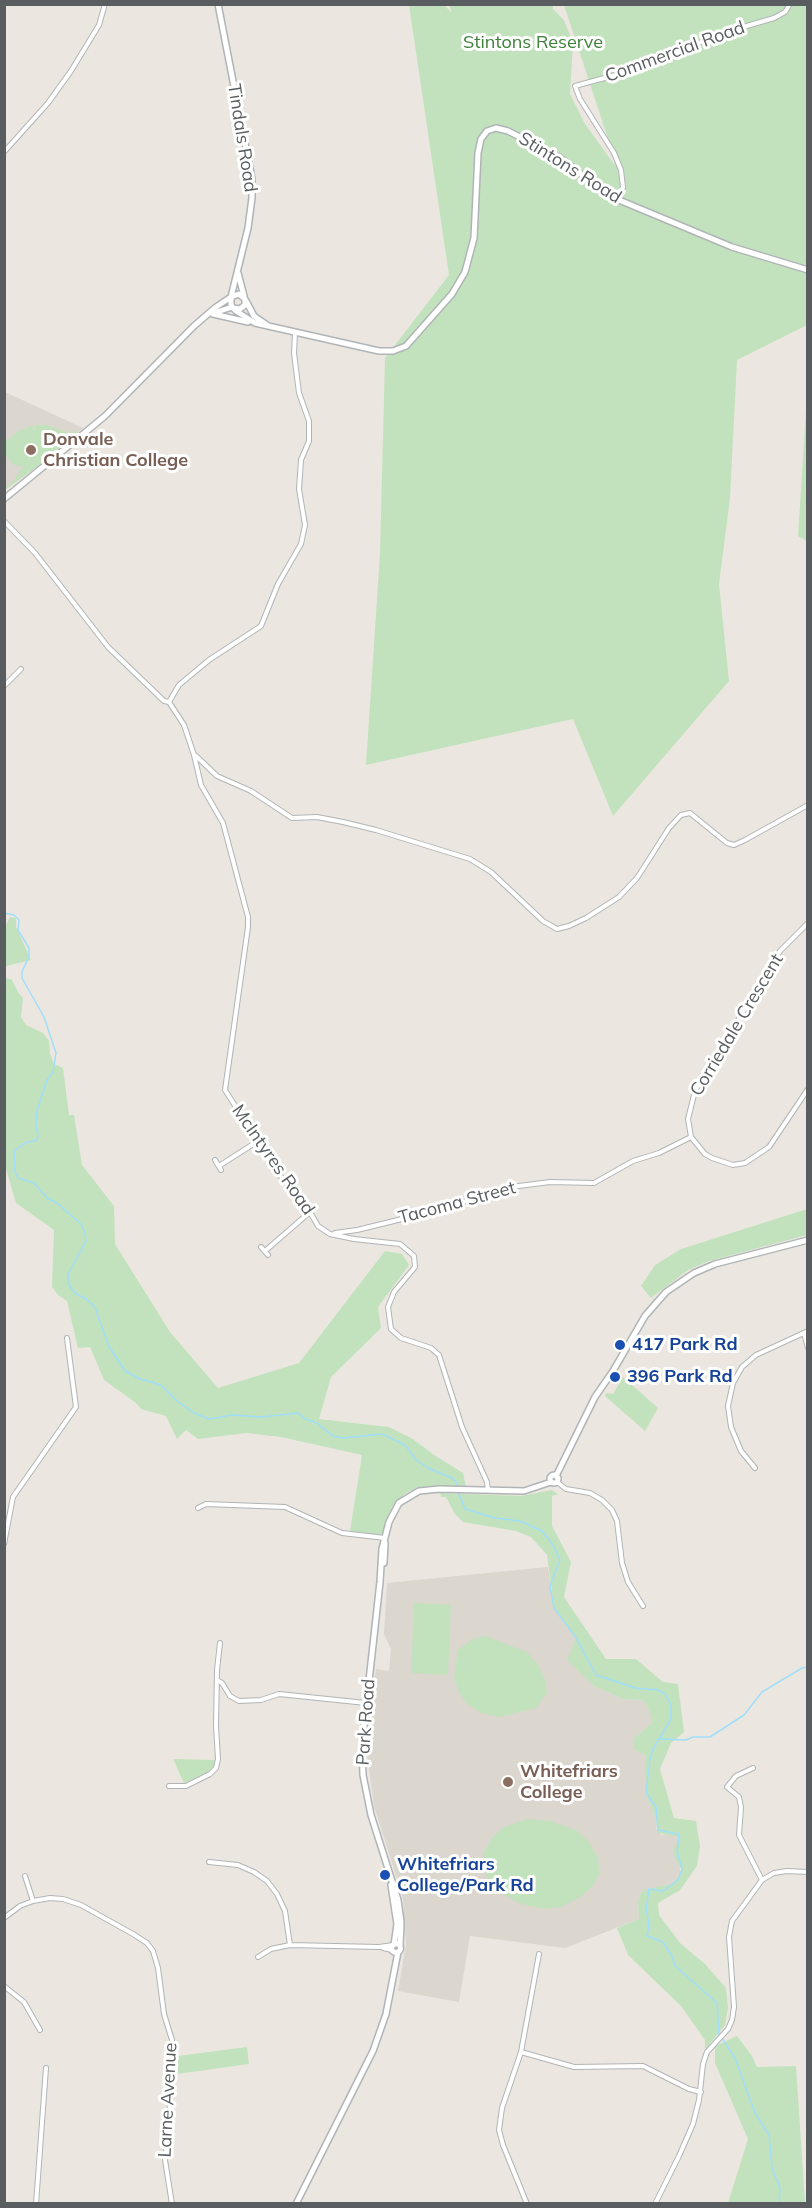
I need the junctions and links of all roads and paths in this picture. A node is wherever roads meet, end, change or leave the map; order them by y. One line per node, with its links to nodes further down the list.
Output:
1 (105, 4): 4 (street)
2 (218, 4): 7 (main road, Tindals Road)
3 (790, 4): 5 (street, Commercial Road)
4 (4, 152)
5 (619, 200): 6 (main road, Stintons Road); 15 (main road, Stintons Road)
6 (807, 270)
7 (238, 271): 8 (main road, Tindals Road); 9 (main road, Tindals Road)
8 (231, 297): 9 (main road); 10 (main road); 12 (main road)
9 (245, 299): 10 (main road); 14 (main road, Stintons Road)
10 (233, 307): 11 (main road); 13 (main road, Stintons Road)
11 (213, 314): 12 (main road); 13 (main road)
12 (202, 319): 16 (main road)
13 (255, 323): 14 (main road, Stintons Road)
14 (269, 326): 15 (main road, Stintons Road)
15 (295, 333): 20 (street)
16 (4, 499)
17 (4, 521): 20 (street, McIntyres Road)
18 (21, 669): 19 (street)
19 (4, 686)
20 (169, 702): 21 (street, McIntyres Road)
21 (194, 755): 22 (street); 26 (street, McIntyres Road)
22 (807, 805)
23 (807, 923): 25 (street, Corriedale Crescent)
24 (807, 1089): 25 (street)
25 (691, 1137): 29 (street, Tacoma Street)
26 (258, 1141): 27 (street); 28 (street, McIntyres Road)
27 (215, 1160)
28 (310, 1212): 30 (street, McIntyres Road); 33 (street)
29 (357, 1230): 30 (street, Tacoma Street); 31 (street)
30 (330, 1234): 31 (street)
31 (354, 1239): 39 (street)
32 (807, 1240): 38 (main road)
33 (261, 1247)
34 (806, 1332): 36 (street); 37 (street)
35 (67, 1338): 42 (street)
36 (807, 1348)
37 (755, 1468)
38 (555, 1480): 39 (main road, Park Road); 43 (street)
39 (488, 1491): 41 (main road, Park Road)
40 (198, 1508): 41 (street)
41 (385, 1538): 46 (main road, Park Road)
42 (4, 1544)
43 (643, 1606)
44 (220, 1643): 45 (street)
45 (217, 1680): 46 (street); 48 (street)
46 (366, 1703): 56 (main road, Park Road)
47 (753, 1768): 52 (street)
48 (169, 1786)
49 (209, 1862): 55 (street)
50 (807, 1872): 52 (street)
51 (25, 1876): 53 (street)
52 (762, 1880): 63 (street)
53 (33, 1901): 54 (street, Larne Avenue); 65 (street, Larne Avenue)
54 (4, 1918)
55 (290, 1945): 56 (street); 58 (street)
56 (395, 1948): 66 (main road, Park Road)
57 (539, 1954): 61 (street)
58 (258, 1957)
59 (4, 1986): 60 (street)
60 (40, 2030)
61 (521, 2052): 63 (street); 67 (street)
62 (46, 2068): 64 (street)
63 (700, 2092): 68 (street)
64 (36, 2204)
65 (172, 2204)
66 (296, 2204)
67 (527, 2204)
68 (654, 2204)

